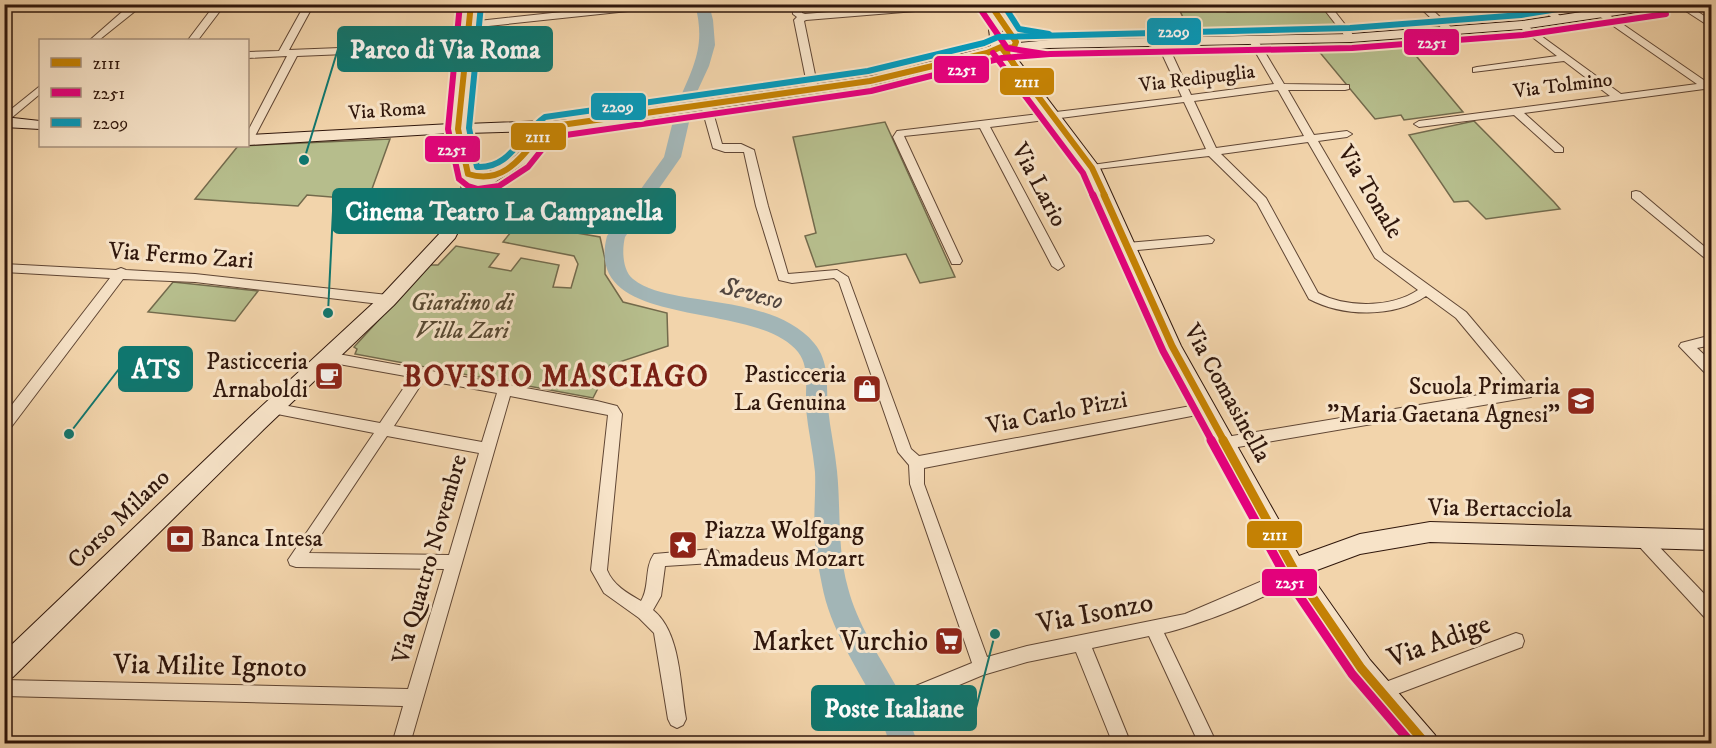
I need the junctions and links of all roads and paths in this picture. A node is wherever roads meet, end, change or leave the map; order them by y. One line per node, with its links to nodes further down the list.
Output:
1 (225, 4): 13 (street)
2 (310, 4): 30 (street)
3 (471, 4): 18 (street)
4 (666, 4): 18 (street)
5 (796, 4): 16 (street)
6 (964, 4): 16 (street)
7 (1323, 4): 22 (street)
8 (1420, 4): 21 (street)
9 (1540, 4): 17 (street)
10 (1664, 4): 15 (street, Via Roma)
11 (1679, 4): 20 (street)
12 (137, 5): 13 (street); 23 (street)
13 (220, 5): 24 (street)
14 (992, 8): 27 (street, Via Comasinella)
15 (1602, 14): 17 (street, Via Roma); 35 (street)
16 (804, 17): 37 (street)
17 (1560, 20): 19 (street, Via Roma)
18 (469, 25): 28 (street)
19 (1522, 25): 21 (street, Via Roma); 32 (street)
20 (1712, 25)
21 (1450, 31): 22 (street, Via Roma)
22 (1351, 38): 25 (street, Via Roma)
23 (95, 39)
24 (195, 39)
25 (1254, 41): 26 (street, Via Roma); 36 (street, Via Tonale)
26 (1162, 43): 27 (street, Via Roma); 40 (street)
27 (1007, 45): 37 (street, Via Roma); 43 (street, Via Comasinella)
28 (467, 46): 29 (street); 49 (street)
29 (294, 53): 30 (street); 51 (street)
30 (282, 54): 31 (street)
31 (249, 55)
32 (1565, 58): 33 (street); 39 (street)
33 (1477, 69)
34 (1345, 87): 36 (street, Via Redipuglia)
35 (1710, 87): 39 (street, Via Tolmino)
36 (1282, 88): 40 (street, Via Redipuglia); 52 (street, Via Tonale)
37 (813, 89): 41 (street, Via Roma)
38 (39, 90): 44 (street)
39 (1618, 97): 42 (street, Via Tolmino)
40 (1188, 98): 43 (street, Via Redipuglia); 55 (street)
41 (692, 106): 48 (street, Via Roma); 79 (street)
42 (1516, 111): 46 (street, Via Tolmino); 54 (street)
43 (1055, 117): 45 (street, Via Redipuglia); 56 (street, Via Comasinella)
44 (4, 121): 47 (street)
45 (983, 124): 62 (street, Via Redipuglia); 63 (street, Via Lario)
46 (1419, 124)
47 (39, 125)
48 (547, 127): 49 (street, Via Roma); 57 (street)
49 (458, 129): 53 (street, Via Roma); 57 (street)
50 (1347, 134): 52 (street)
51 (249, 138)
52 (1312, 139): 55 (street); 66 (street, Via Tonale)
53 (249, 140)
54 (1559, 150)
55 (1213, 153): 56 (street); 66 (street)
56 (1092, 168): 60 (street, Via Comasinella)
57 (468, 175): 67 (street, Corso Milano)
58 (1636, 195): 61 (street)
59 (1208, 240): 60 (street)
60 (1127, 247): 74 (street, Via Comasinella)
61 (1712, 260)
62 (956, 261)
63 (1058, 266)
64 (4, 268): 65 (street, Via Fermo Zari)
65 (121, 272): 67 (street, Via Fermo Zari); 75 (street)
66 (1428, 289): 77 (street, Via Tonale)
67 (388, 300): 69 (street, Corso Milano)
68 (1712, 340): 70 (street)
69 (327, 357): 71 (street); 73 (street, Corso Milano)
70 (1712, 371)
71 (421, 374): 72 (street); 76 (street)
72 (505, 389): 78 (street, Via Quattro Novembre); 85 (street)
73 (272, 408): 76 (street); 91 (street, Corso Milano)
74 (1207, 408): 77 (street, Via Comasinella); 79 (street, Via Carlo Pizzi)
75 (4, 426)
76 (383, 430): 78 (street); 83 (street)
77 (1226, 444): 84 (street, Via Comasinella)
78 (487, 449): 83 (street, Via Quattro Novembre)
79 (916, 464): 90 (street)
80 (1642, 539): 81 (street, Via Bertacciola); 84 (street, Via Bertacciola); 86 (street)
81 (1712, 540)
82 (712, 556): 85 (street)
83 (454, 561): 94 (street, Via Quattro Novembre)
84 (1294, 570): 87 (street, Via Isonzo); 93 (street, Via Comasinella)
85 (644, 610): 96 (street)
86 (1712, 614)
87 (1154, 629): 89 (street, Via Isonzo); 99 (street)
88 (1516, 641): 93 (street, Via Adige)
89 (1081, 643): 90 (street, Via Isonzo); 98 (street)
90 (982, 667): 95 (street, Via Isonzo)
91 (4, 669)
92 (4, 688): 94 (street, Via Milite Ignoto)
93 (1381, 692): 100 (street, Via Comasinella)
94 (414, 698): 97 (street, Via Quattro Novembre)
95 (902, 700)
96 (677, 719)
97 (401, 744)
98 (1122, 744)
99 (1208, 744)
100 (1426, 744)

